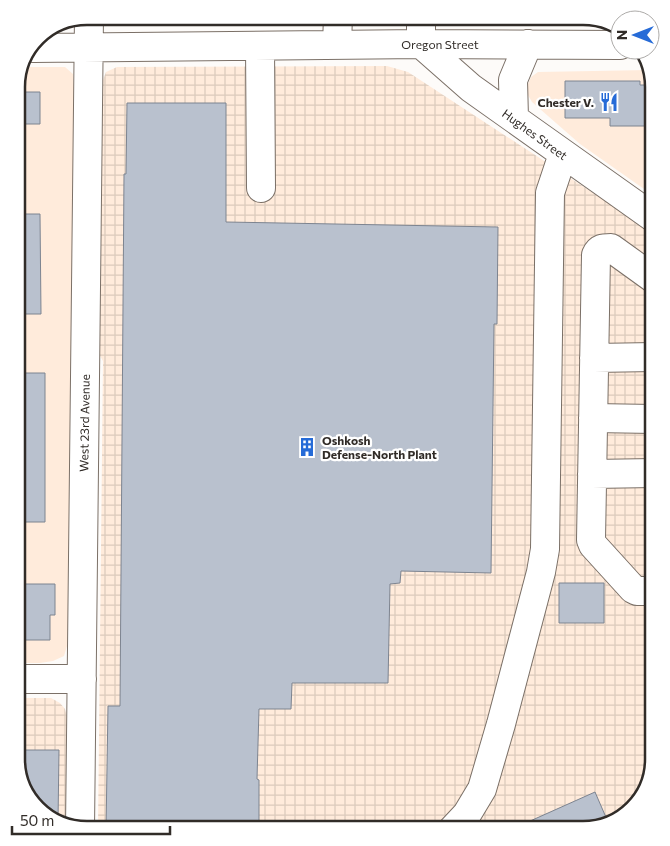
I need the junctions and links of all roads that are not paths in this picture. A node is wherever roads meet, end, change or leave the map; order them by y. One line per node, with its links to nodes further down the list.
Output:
1 (89, 25): 10 (street, West 23rd Avenue)
2 (337, 25): 8 (street)
3 (421, 25): 4 (street)
4 (421, 44): 5 (street, Oregon Street); 8 (street, Oregon Street); 11 (street, Hughes Street)
5 (528, 44): 6 (street, Oregon Street); 11 (street)
6 (610, 45)
7 (260, 46): 8 (street, Oregon Street); 10 (street, Oregon Street); 13 (street)
8 (336, 46)
9 (39, 48): 10 (street, Oregon Street)
10 (88, 48): 24 (street, West 23rd Avenue)
11 (514, 118): 12 (street, Hughes Street)
12 (563, 154): 14 (street, Hughes Street); 26 (street)
13 (261, 188)
14 (645, 212)
15 (645, 273): 17 (street)
16 (645, 357): 17 (street)
17 (594, 358): 18 (street)
18 (594, 418): 19 (street); 21 (street)
19 (645, 419)
20 (645, 473): 21 (street)
21 (592, 474): 22 (street)
22 (645, 591)
23 (25, 679): 24 (street)
24 (82, 679): 25 (street, West 23rd Avenue)
25 (80, 820)
26 (460, 821)

